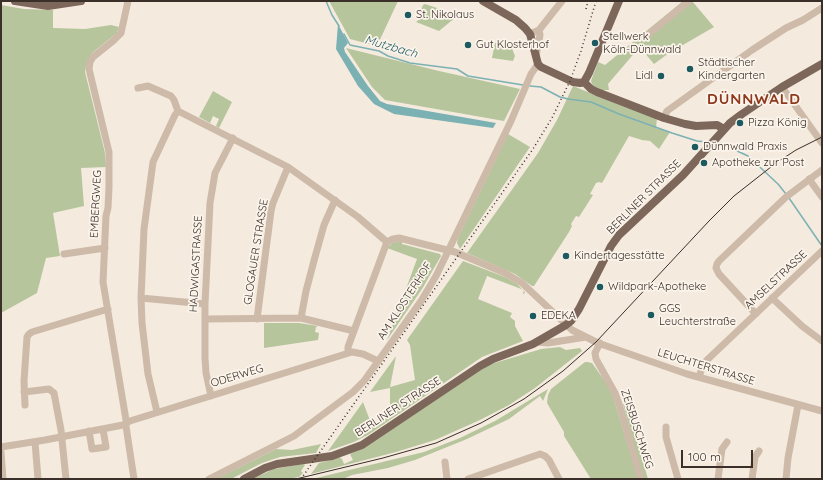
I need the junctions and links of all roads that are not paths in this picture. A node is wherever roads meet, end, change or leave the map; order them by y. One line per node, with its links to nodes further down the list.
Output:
1 (15, 1): 2 (main road)
2 (81, 1)
3 (128, 1): 28 (street, EMBERGWEG)
4 (483, 1): 10 (main road)
5 (562, 1): 9 (street)
6 (619, 1): 14 (main road)
7 (689, 1): 11 (street)
8 (822, 8): 18 (street)
9 (539, 30): 10 (street); 12 (street, AM KLOSTERHOF)
10 (530, 34): 12 (main road)
11 (645, 37)
12 (537, 60): 14 (main road); 29 (street, AM KLOSTERHOF)
13 (822, 64): 15 (main road, BERLINER STRASSE)
14 (584, 82): 18 (main road)
15 (782, 87): 19 (main road, BERLINER STRASSE); 21 (street)
16 (138, 88): 17 (street)
17 (178, 111): 20 (street); 32 (street)
18 (664, 118): 19 (main road)
19 (724, 129): 40 (main road, BERLINER STRASSE)
20 (233, 138): 22 (street); 34 (street, HADWIGASTRASSE)
21 (822, 144)
22 (288, 167): 26 (street); 39 (street, GLOGAUER STRASSE)
23 (822, 170): 24 (street)
24 (810, 180): 25 (street); 36 (street)
25 (822, 198)
26 (335, 200): 27 (street); 37 (street)
27 (387, 242): 29 (street, LEUCHTERSTRASSE); 41 (street)
28 (105, 248): 31 (street); 35 (street, EMBERGWEG)
29 (449, 251): 40 (street, LEUCHTERSTRASSE); 47 (street, AM KLOSTERHOF)
30 (822, 251): 33 (street, AMSELSTRASSE)
31 (64, 254)
32 (141, 298): 34 (street); 53 (street)
33 (772, 298): 36 (street, AMSELSTRASSE); 43 (street)
34 (205, 304): 38 (street, HADWIGASTRASSE)
35 (108, 309): 49 (street); 55 (street, EMBERGWEG)
36 (756, 314): 48 (street, AMSELSTRASSE)
37 (302, 318): 39 (street); 41 (street)
38 (205, 319): 39 (street); 50 (street, HADWIGASTRASSE)
39 (257, 319)
40 (566, 325): 42 (street, LEUCHTERSTRASSE); 44 (main road, BERLINER STRASSE)
41 (354, 331): 46 (street)
42 (586, 337): 44 (street); 45 (street, LEUCHTERSTRASSE)
43 (822, 341)
44 (537, 342): 71 (main road, BERLINER STRASSE)
45 (600, 343): 48 (street, LEUCHTERSTRASSE); 75 (street, ZEISBUSCHWEG)
46 (348, 353): 47 (street, ODERWEG); 50 (street, ODERWEG)
47 (378, 362): 70 (street, AM KLOSTERHOF)
48 (699, 377): 52 (street, LEUCHTERSTRASSE)
49 (24, 392): 51 (street); 59 (street)
50 (211, 396): 53 (street, ODERWEG)
51 (25, 405)
52 (798, 405): 54 (street, LEUCHTERSTRASSE); 79 (street)
53 (157, 412): 55 (street, ODERWEG)
54 (822, 412)
55 (126, 423): 57 (street, ODERWEG); 69 (street, EMBERGWEG)
56 (666, 427): 76 (street)
57 (103, 429): 58 (street, ODERWEG); 58 (street)
58 (89, 431): 59 (street, ODERWEG)
59 (62, 436): 60 (street, ODERWEG); 68 (street)
60 (35, 442): 62 (street, ODERWEG); 67 (street)
61 (727, 442): 77 (street)
62 (1, 447)
63 (760, 451): 78 (street)
64 (1, 452): 66 (street)
65 (445, 462): 72 (street)
66 (3, 479)
67 (38, 479)
68 (66, 479)
69 (134, 479)
70 (209, 479)
71 (244, 479)
72 (447, 479)
73 (468, 479): 74 (street)
74 (559, 479)
75 (641, 479)
76 (678, 479)
77 (718, 479)
78 (752, 479)
79 (786, 479)

